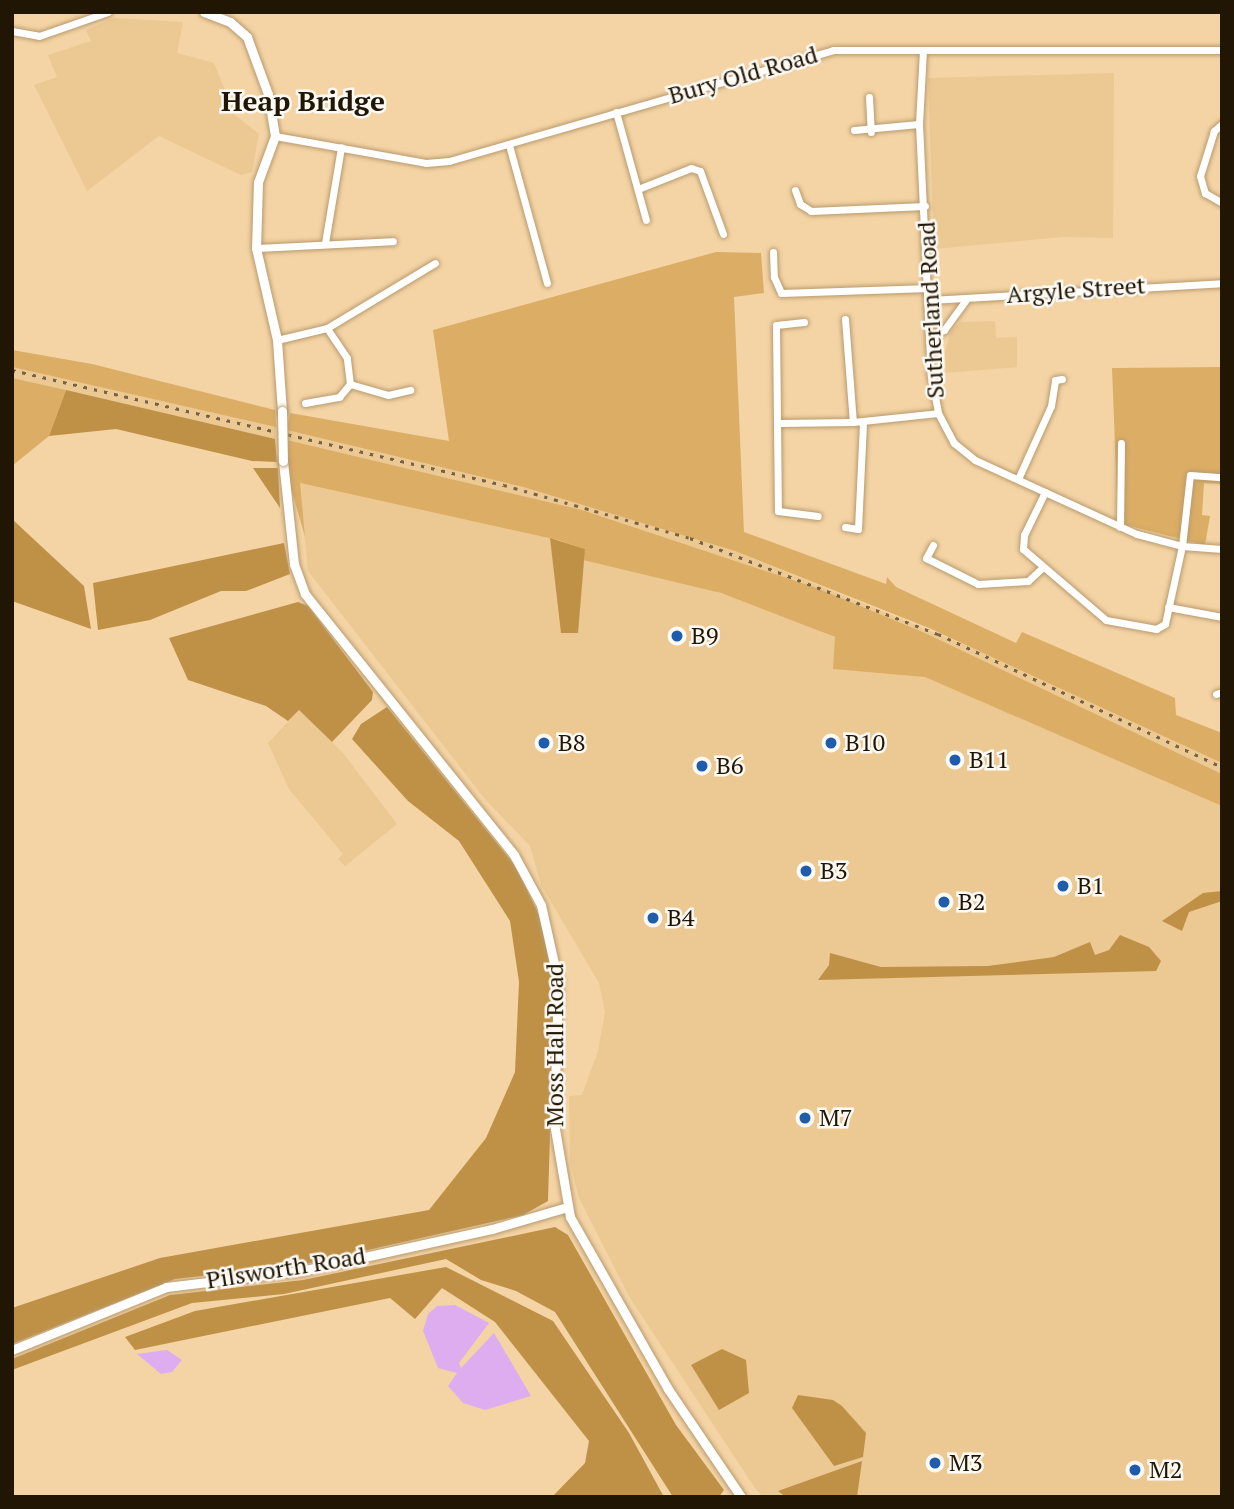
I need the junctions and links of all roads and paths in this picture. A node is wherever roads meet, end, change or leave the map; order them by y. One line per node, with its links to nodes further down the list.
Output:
1 (108, 12): 3 (street)
2 (204, 12): 12 (street)
3 (12, 32)
4 (923, 50): 5 (street, Bury Old Road); 7 (street, Bury Old Road); 8 (street, Sutherland Road)
5 (1222, 50)
6 (869, 97): 11 (street)
7 (616, 112): 13 (street, Bury Old Road); 15 (street)
8 (919, 124): 11 (street); 18 (street, Sutherland Road)
9 (1222, 124): 17 (street)
10 (854, 130): 11 (street)
11 (871, 132)
12 (275, 136): 14 (street, Bury Old Road); 25 (street, Moss Hall Road)
13 (509, 145): 14 (street, Bury Old Road); 28 (street)
14 (341, 148): 24 (street)
15 (638, 189): 20 (street); 22 (street)
16 (795, 190): 19 (street)
17 (1222, 203)
18 (925, 206): 19 (street); 30 (street, Sutherland Road)
19 (819, 211): 21 (street)
20 (646, 219)
21 (818, 222)
22 (723, 234)
23 (393, 241): 24 (street)
24 (324, 243): 25 (street)
25 (256, 248): 37 (street, Moss Hall Road)
26 (773, 252): 30 (street)
27 (435, 263): 35 (street)
28 (547, 283)
29 (1222, 284): 31 (street, Argyle Street)
30 (929, 288): 32 (street, Sutherland Road)
31 (967, 298): 32 (street, Argyle Street); 36 (street)
32 (930, 300): 36 (street, Sutherland Road)
33 (845, 320): 44 (street)
34 (804, 322): 45 (street)
35 (327, 328): 37 (street); 39 (street)
36 (931, 335): 42 (street, Sutherland Road)
37 (277, 340): 59 (street, Moss Hall Road, bridge)
38 (1062, 379): 48 (street)
39 (351, 384): 40 (street); 41 (street)
40 (411, 390)
41 (305, 402)
42 (938, 412): 43 (street); 48 (street, Sutherland Road)
43 (863, 421): 44 (street); 51 (street)
44 (853, 422): 45 (street)
45 (780, 423): 50 (street)
46 (1121, 443): 52 (street)
47 (1222, 477): 54 (street)
48 (1018, 479): 49 (street, Sutherland Road)
49 (1045, 492): 52 (street, Sutherland Road); 56 (street)
50 (818, 516)
51 (845, 527)
52 (1120, 527): 54 (street, Sutherland Road)
53 (933, 545): 56 (street)
54 (1182, 546): 55 (street, Sutherland Road); 57 (street)
55 (1222, 549)
56 (1042, 568): 57 (street)
57 (1168, 607): 58 (street)
58 (1222, 617)
59 (567, 1207): 60 (street, Pilsworth Road); 61 (street, Moss Hall Road)
60 (12, 1350)
61 (741, 1497)

